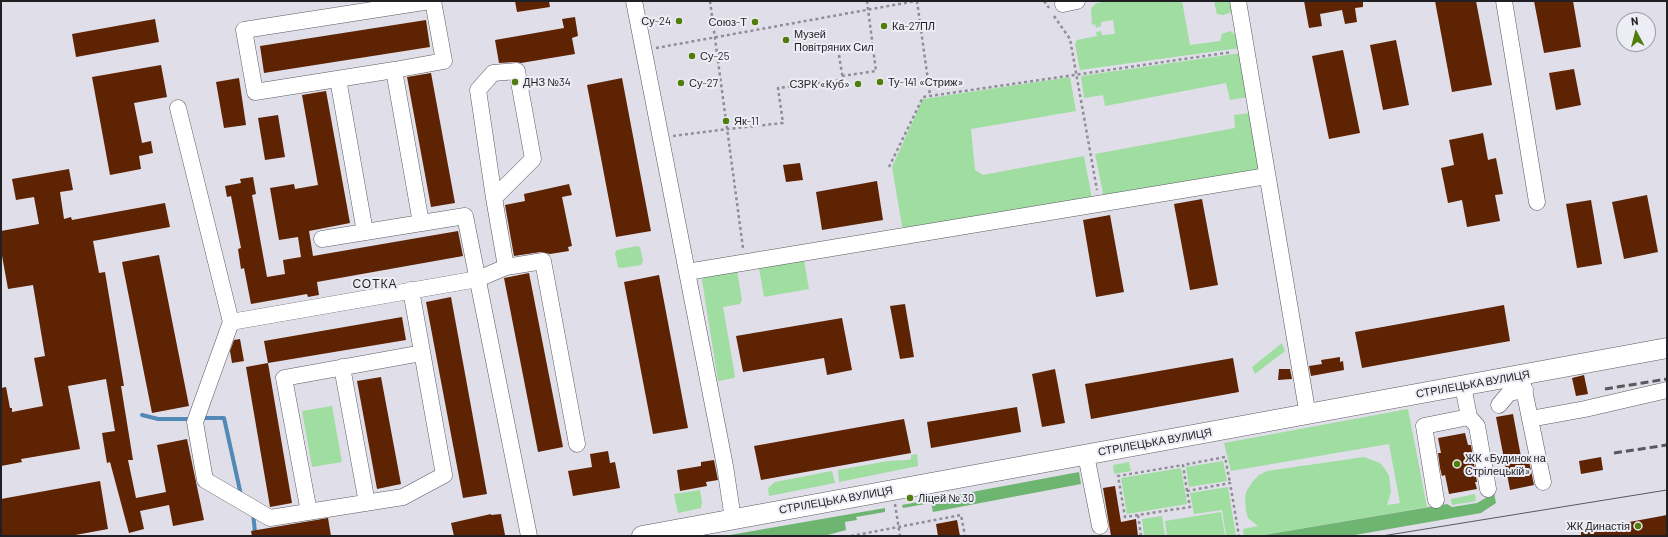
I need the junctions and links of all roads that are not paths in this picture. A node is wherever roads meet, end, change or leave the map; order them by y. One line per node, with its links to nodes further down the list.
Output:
1 (431, 1): 5 (lane); 6 (lane)
2 (634, 1): 15 (lane)
3 (1238, 1): 8 (lane)
4 (1504, 1): 10 (lane)
5 (394, 70): 6 (lane); 11 (lane)
6 (338, 79): 12 (lane)
7 (178, 108): 18 (lane)
8 (1267, 176): 15 (lane); 25 (lane)
9 (494, 198): 9 (lane); 14 (lane)
10 (1537, 202)
11 (421, 223): 12 (lane); 16 (lane)
12 (365, 232): 13 (lane)
13 (322, 239)
14 (506, 267): 16 (lane); 29 (lane)
15 (687, 272): 36 (lane)
16 (478, 278): 17 (lane); 39 (lane)
17 (411, 290): 18 (lane); 20 (lane)
18 (231, 322): 35 (lane)
19 (1667, 348): 22 (main road, СТРІЛЕЦЬКА ВУЛИЦЯ)
20 (422, 353): 21 (lane); 34 (lane)
21 (342, 368): 34 (lane); 35 (lane)
22 (1523, 383): 23 (main road, СТРІЛЕЦЬКА ВУЛИЦЯ); 26 (lane); 28 (lane)
23 (1463, 386): 27 (lane); 30 (main road, СТРІЛЕЦЬКА ВУЛИЦЯ)
24 (1667, 390): 28 (lane)
25 (1306, 404)
26 (1499, 405)
27 (1469, 417): 32 (lane); 33 (lane)
28 (1530, 419): 31 (lane)
29 (577, 444)
30 (1086, 455): 36 (main road, СТРІЛЕЦЬКА ВУЛИЦЯ); 37 (lane)
31 (1544, 482)
32 (1488, 489)
33 (1436, 500)
34 (367, 503): 35 (lane)
35 (309, 512)
36 (733, 519): 38 (main road, СТРІЛЕЦЬКА ВУЛИЦЯ)
37 (1100, 526)
38 (696, 531): 40 (main road, СТРІЛЕЦЬКА ВУЛИЦЯ)
39 (529, 536)
40 (642, 536)

